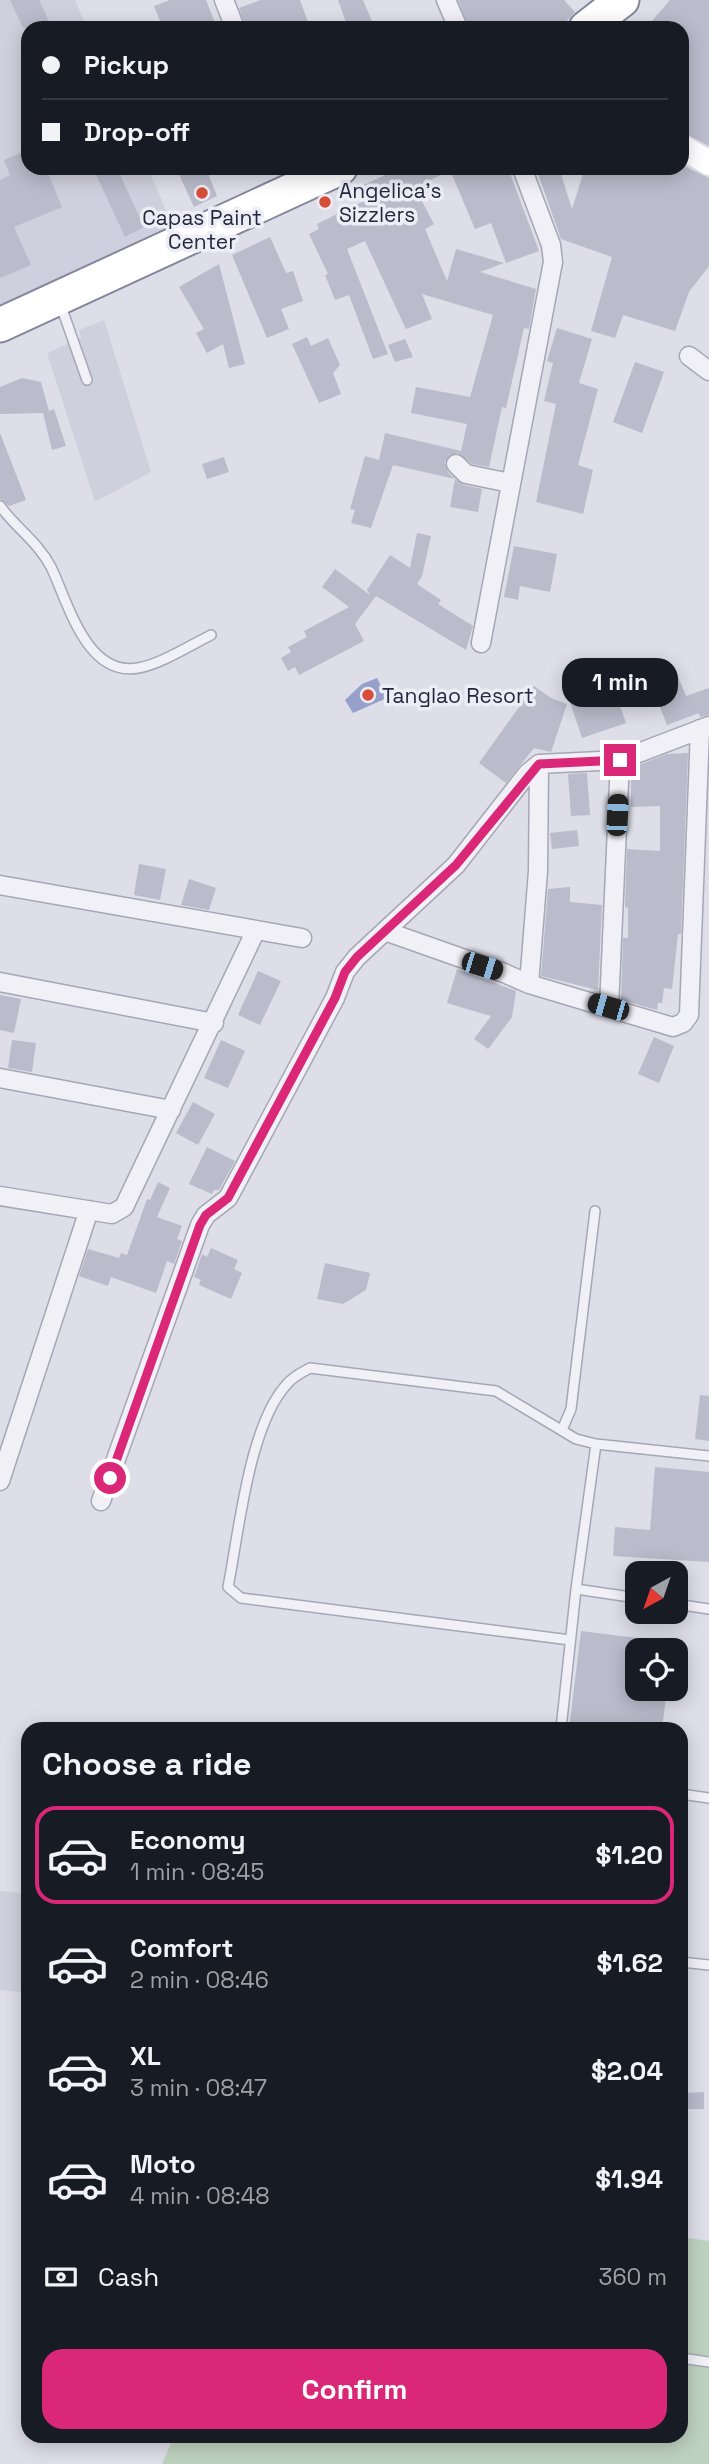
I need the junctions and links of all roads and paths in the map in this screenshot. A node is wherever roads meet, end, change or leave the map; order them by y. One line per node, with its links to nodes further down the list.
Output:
1 (225, 0): 4 (street)
2 (446, 0): 5 (street)
3 (622, 0): 6 (highway)
4 (233, 21)
5 (455, 21)
6 (595, 21)
7 (689, 151): 8 (street)
8 (709, 163)
9 (525, 175): 17 (street)
10 (295, 179): 11 (highway)
11 (59, 299): 12 (highway); 15 (lane)
12 (0, 325)
13 (689, 356): 14 (street)
14 (709, 371)
15 (87, 380)
16 (456, 464): 17 (street)
17 (510, 483): 20 (street)
18 (0, 506): 19 (lane)
19 (211, 635)
20 (481, 643)
21 (704, 728): 22 (street); 30 (street)
22 (620, 760): 23 (street); 30 (street)
23 (539, 764): 26 (street); 29 (street)
24 (0, 885): 25 (street)
25 (256, 930): 27 (street); 31 (street)
26 (385, 931): 29 (street); 41 (street)
27 (302, 938)
28 (0, 982): 31 (street)
29 (529, 984): 30 (street)
30 (608, 1007)
31 (214, 1023): 33 (street)
32 (0, 1078): 33 (street)
33 (171, 1110): 35 (street)
34 (0, 1196): 35 (street)
35 (89, 1210): 40 (street)
36 (595, 1211): 37 (lane)
37 (562, 1430): 38 (lane); 46 (lane)
38 (596, 1444): 39 (lane); 42 (lane)
39 (709, 1456)
40 (0, 1480)
41 (101, 1501)
42 (576, 1589): 43 (lane); 46 (lane)
43 (625, 1596)
44 (688, 1606): 45 (lane)
45 (709, 1609)
46 (570, 1640): 47 (lane)
47 (562, 1722)
48 (688, 1795): 49 (lane)
49 (709, 1798)
50 (688, 1963): 51 (lane)
51 (709, 1965)
52 (688, 2359): 53 (lane)
53 (709, 2362)

